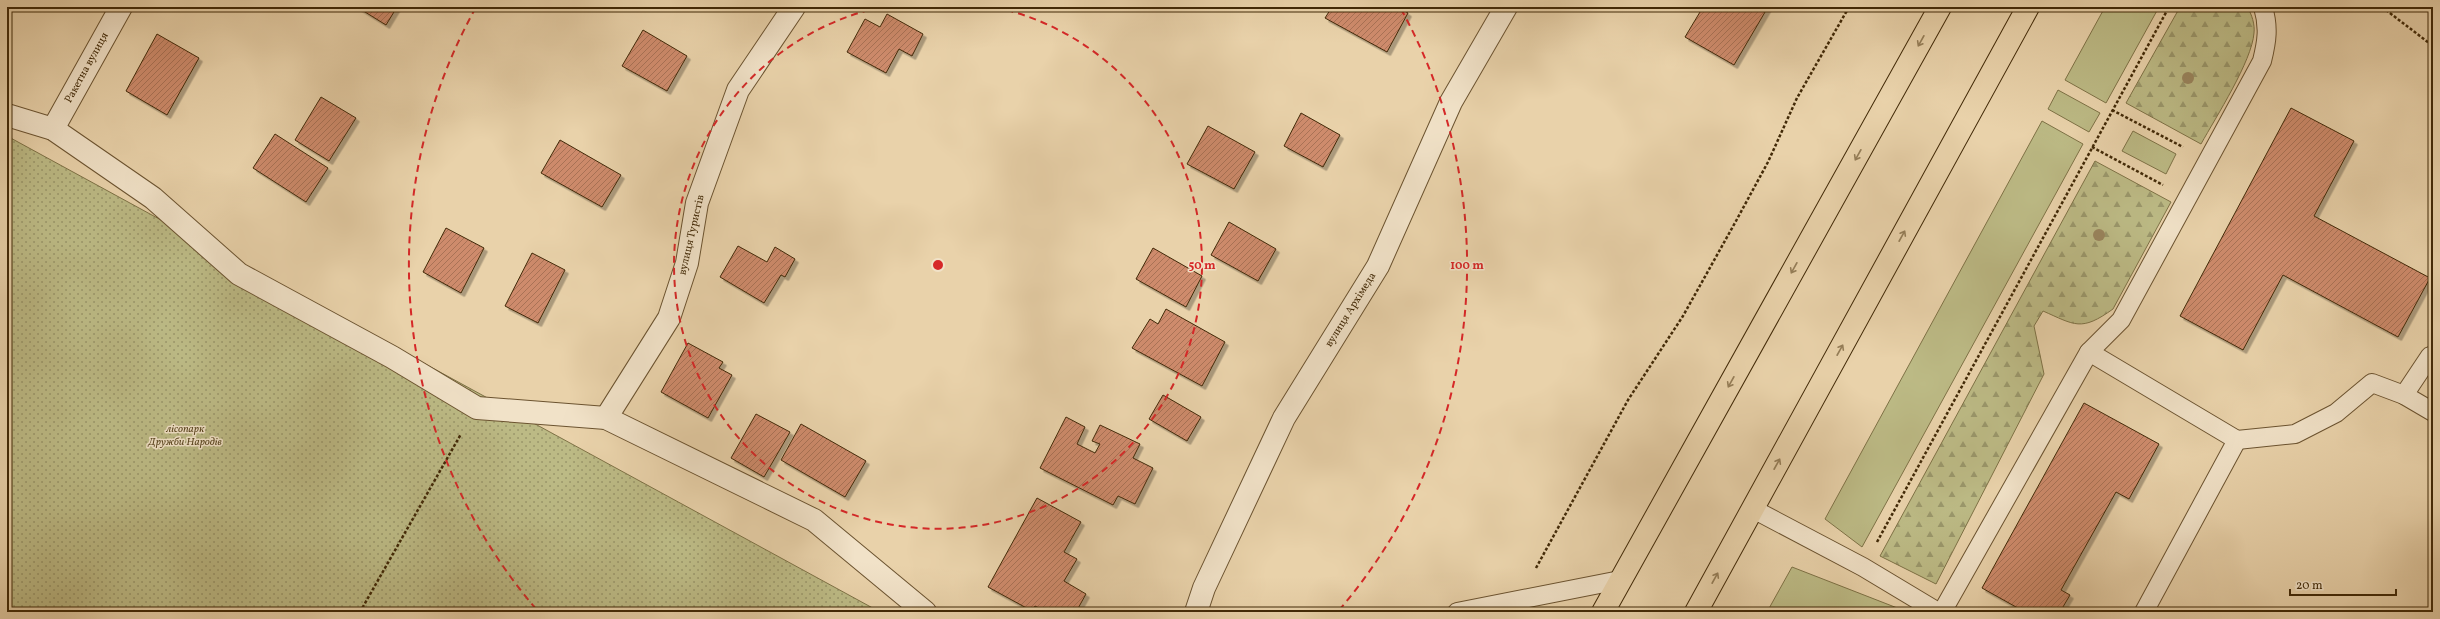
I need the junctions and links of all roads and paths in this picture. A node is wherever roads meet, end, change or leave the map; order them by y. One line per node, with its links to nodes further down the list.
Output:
1 (121, 7): 13 (street, Ракетна вулиця)
2 (794, 7): 22 (street, вулиця Туристів)
3 (1506, 7): 30 (street, вулиця Архімеда)
4 (1849, 7): 27 (path)
5 (1940, 7): 26 (main road, one-way to 26)
6 (2028, 7): 24 (main road, one-way to 6)
7 (2169, 7): 11 (path)
8 (2263, 7): 15 (lane)
9 (2382, 7): 10 (path)
10 (2433, 46)
11 (2112, 110): 14 (path); 15 (path)
12 (7, 115): 13 (street)
13 (53, 129): 20 (street)
14 (2092, 147): 16 (path); 25 (path)
15 (2208, 161): 16 (lane)
16 (2188, 199): 17 (lane)
17 (2089, 352): 23 (lane); 35 (lane)
18 (2430, 356): 19 (lane)
19 (2404, 395): 21 (lane); 23 (lane)
20 (477, 408): 22 (street); 28 (path)
21 (2433, 412)
22 (606, 418): 29 (street)
23 (2237, 440): 36 (lane)
24 (1753, 509): 25 (lane); 33 (main road, one-way to 24)
25 (1863, 567): 34 (lane)
26 (1620, 580): 27 (lane); 32 (main road)
27 (1518, 600): 31 (lane)
28 (360, 612)
29 (925, 612)
30 (1196, 612)
31 (1457, 612)
32 (1603, 612)
33 (1696, 612)
34 (1938, 612)
35 (1942, 612)
36 (2144, 612)

